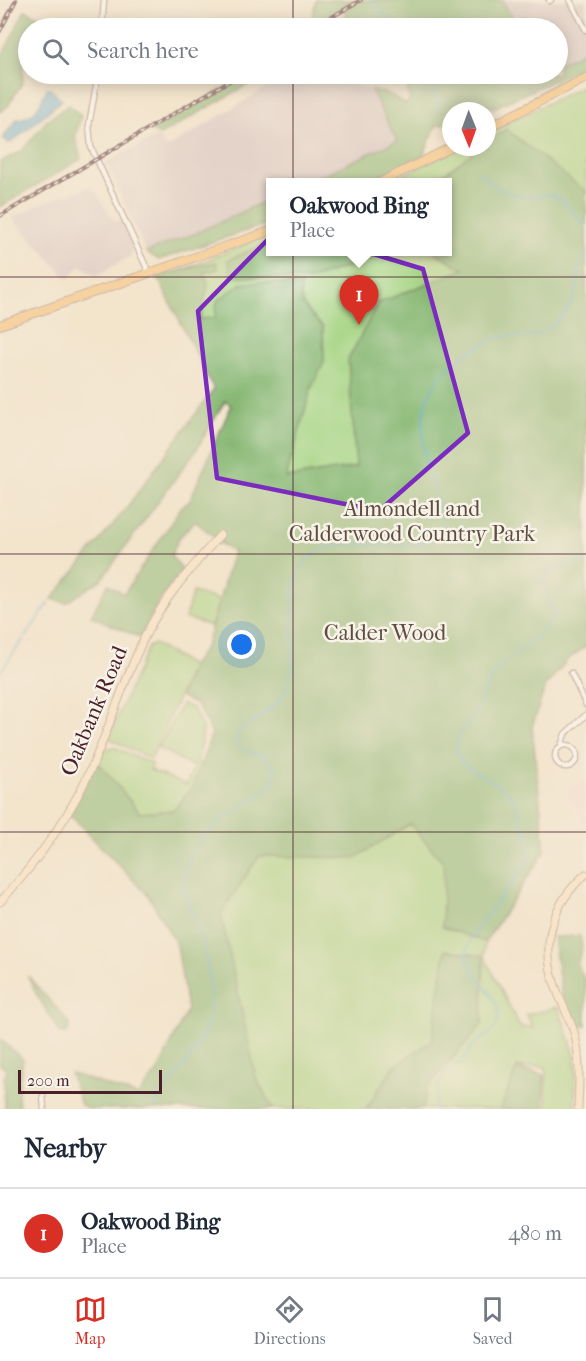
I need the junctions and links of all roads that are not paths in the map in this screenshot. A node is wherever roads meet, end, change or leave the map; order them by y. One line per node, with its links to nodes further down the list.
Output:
1 (104, 0): 3 (street)
2 (570, 0): 4 (street)
3 (103, 18)
4 (586, 30)
5 (586, 78): 7 (main road)
6 (96, 84): 11 (street)
7 (496, 123)
8 (442, 152): 9 (main road)
9 (391, 178)
10 (266, 232): 11 (main road)
11 (148, 273): 12 (main road)
12 (0, 325)
13 (220, 535): 19 (street, Oakbank Road)
14 (572, 677): 15 (street)
15 (586, 705)
16 (586, 715): 17 (street)
17 (561, 746): 17 (street)
18 (586, 874): 22 (street)
19 (0, 902)
20 (43, 1096): 21 (street)
21 (44, 1109)
22 (578, 1109)

